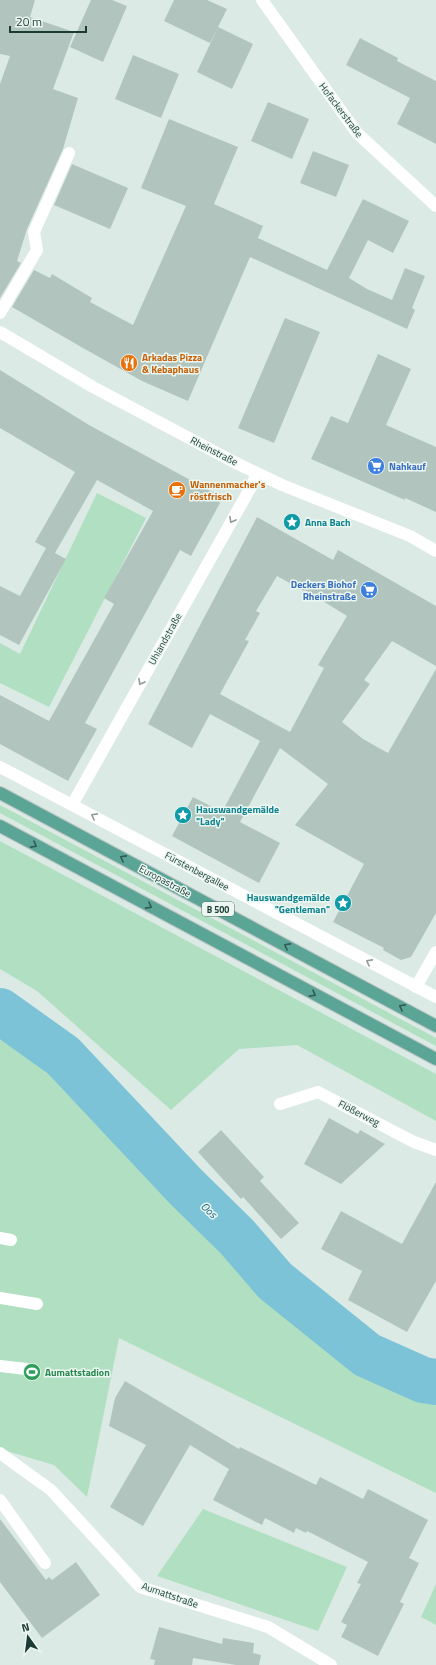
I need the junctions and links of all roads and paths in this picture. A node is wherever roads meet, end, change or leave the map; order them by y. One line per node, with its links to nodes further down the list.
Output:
1 (262, 0): 3 (street, Hofackerstraße)
2 (69, 153): 4 (street)
3 (436, 206)
4 (0, 313)
5 (0, 332): 6 (street, Rheinstraße)
6 (257, 473): 7 (street, Rheinstraße); 10 (street, Uhlandstraße, one-way to 10)
7 (436, 551)
8 (0, 768): 10 (street, Fürstenbergallee)
9 (0, 793): 15 (main road, Europastraße / B 500, one-way to 9)
10 (72, 805): 13 (street, Fürstenbergallee, one-way to 10)
11 (0, 826): 16 (main road, one-way to 16)
12 (436, 952): 13 (street)
13 (416, 987): 14 (street, Fürstenbergallee)
14 (436, 997)
15 (436, 1026)
16 (436, 1059)
17 (280, 1104): 18 (street, Flößerweg)
18 (436, 1150)
19 (0, 1298): 20 (street)
20 (37, 1304)
21 (0, 1366): 22 (street)
22 (26, 1369)
23 (0, 1453): 26 (street, Aumattstraße)
24 (0, 1500): 25 (street)
25 (46, 1563)
26 (331, 1665)

